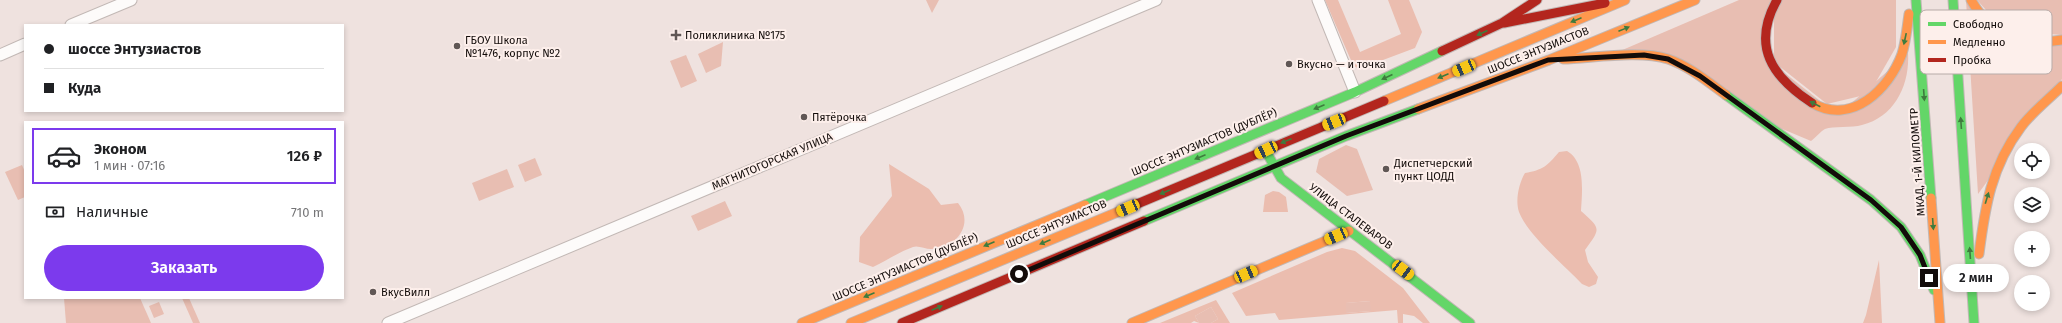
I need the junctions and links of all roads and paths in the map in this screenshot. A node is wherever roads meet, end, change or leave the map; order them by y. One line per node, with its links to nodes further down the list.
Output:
1 (131, 0): 15 (street)
2 (1156, 0): 32 (street, МАГНИТОГОРСКАЯ УЛИЦА)
3 (1318, 0): 26 (street)
4 (1537, 0): 16 (main road)
5 (1620, 0): 16 (main road, ШОССЕ ЭНТУЗИАСТОВ (ДУБЛЁР))
6 (1625, 0): 27 (main road, ШОССЕ ЭНТУЗИАСТОВ, one-way to 27)
7 (1695, 0): 22 (main road, ШОССЕ ЭНТУЗИАСТОВ, one-way to 7)
8 (1777, 0): 9 (main road, one-way to 8)
9 (1911, 0)
10 (1916, 0): 20 (main road, МКАД, 1-Й КИЛОМЕТР, one-way to 20)
11 (1953, 0): 13 (main road, one-way to 11)
12 (1971, 0): 14 (main road)
13 (1954, 10)
14 (1977, 10)
15 (73, 24)
16 (1502, 24): 26 (main road, ШОССЕ ЭНТУЗИАСТОВ (ДУБЛЁР), one-way to 26)
17 (2062, 40): 18 (main road)
18 (2052, 41)
19 (24, 44): 21 (street)
20 (1920, 52)
21 (0, 55)
22 (1548, 60): 28 (main road, ШОССЕ ЭНТУЗИАСТОВ); 30 (main road)
23 (1922, 74): 30 (main road, МКАД, 1-Й КИЛОМЕТР, one-way to 30)
24 (1958, 74): 31 (main road, one-way to 24)
25 (2062, 86): 31 (main road, one-way to 25)
26 (1356, 92): 33 (main road, ШОССЕ ЭНТУЗИАСТОВ (ДУБЛЁР), one-way to 33)
27 (1266, 150): 28 (main road, УЛИЦА СТАЛЕВАРОВ); 34 (main road, ШОССЕ ЭНТУЗИАСТОВ, one-way to 34)
28 (1274, 168): 29 (main road, УЛИЦА СТАЛЕВАРОВ); 35 (main road, ШОССЕ ЭНТУЗИАСТОВ, one-way to 28)
29 (1350, 231): 36 (main road); 37 (main road, УЛИЦА СТАЛЕВАРОВ)
30 (1939, 301): 38 (main road, МКАД, 1-Й КИЛОМЕТР)
31 (1973, 306): 39 (main road)
32 (388, 323)
33 (802, 323)
34 (851, 323)
35 (902, 323)
36 (1132, 323)
37 (1470, 323)
38 (1940, 323)
39 (1974, 323)

